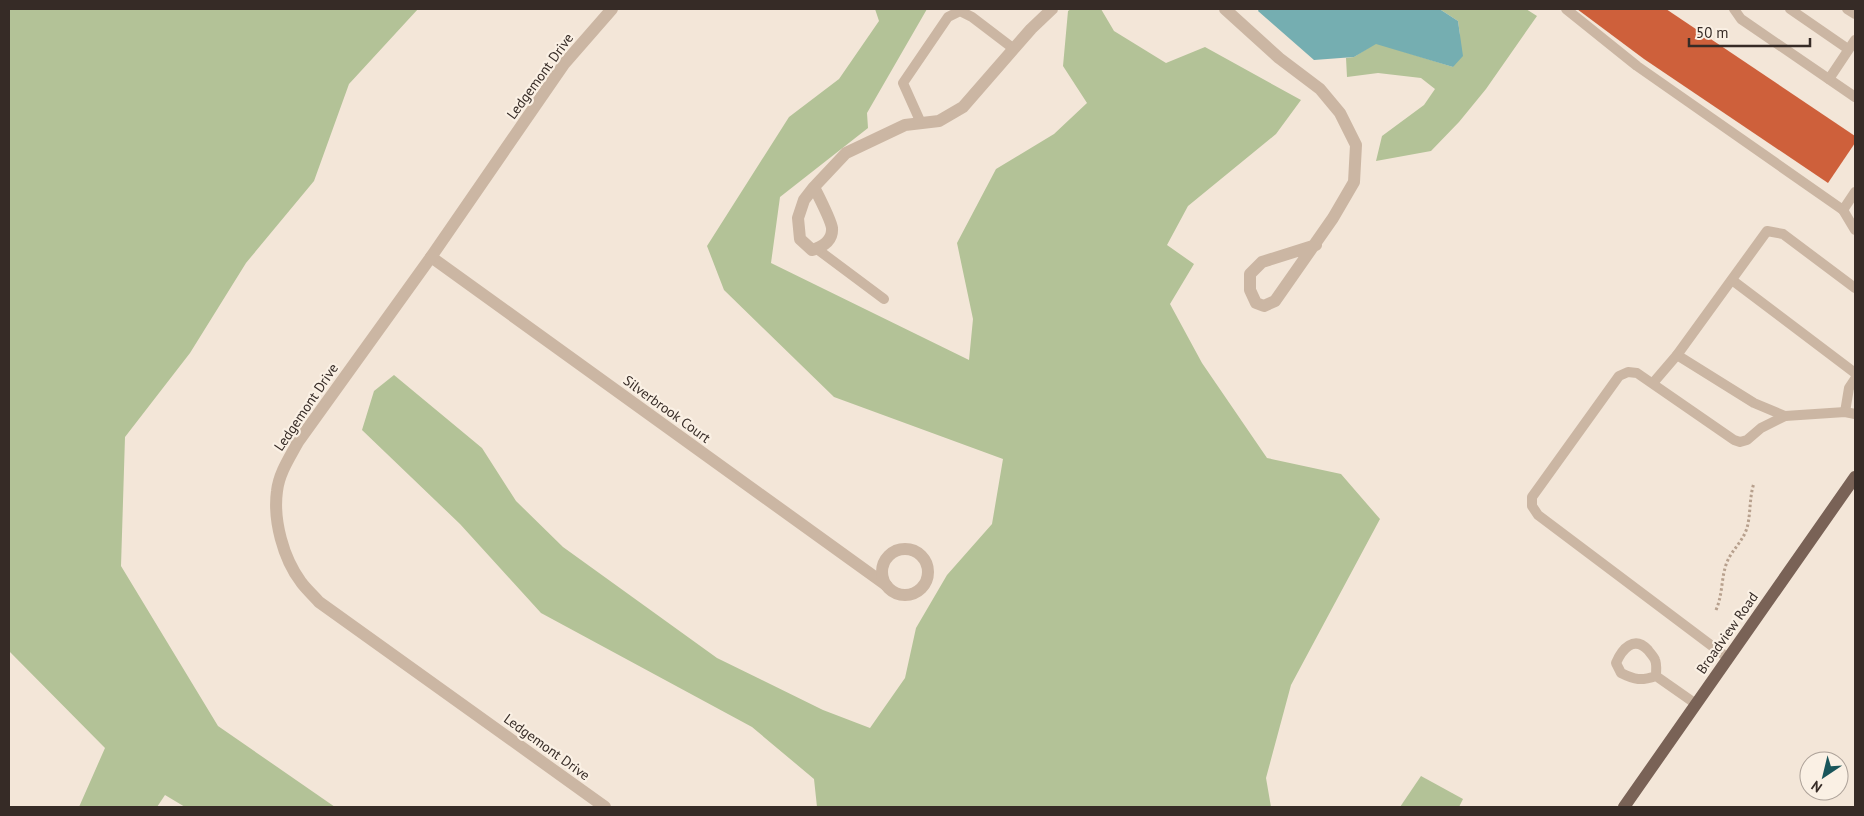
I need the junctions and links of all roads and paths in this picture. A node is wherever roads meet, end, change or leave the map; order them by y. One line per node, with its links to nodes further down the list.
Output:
1 (612, 9): 21 (street, Ledgemont Drive)
2 (1052, 9): 10 (street)
3 (1225, 9): 19 (street)
4 (1566, 9): 17 (lane)
5 (1734, 9): 12 (lane)
6 (1790, 9): 11 (lane)
7 (1847, 9): 8 (lane)
8 (1855, 14)
9 (1855, 40): 11 (lane)
10 (1014, 49): 14 (street); 14 (lane)
11 (1848, 50): 12 (lane)
12 (1829, 79): 13 (lane)
13 (1855, 97)
14 (921, 123): 15 (street)
15 (814, 186): 20 (street); 20 (street)
16 (1855, 192): 17 (lane)
17 (1843, 210): 18 (lane)
18 (1855, 230)
19 (1316, 245): 19 (street)
20 (817, 248): 24 (lane)
21 (431, 257): 33 (street, Silverbrook Court); 38 (street, Ledgemont Drive)
22 (1732, 280): 23 (lane); 25 (lane); 26 (lane)
23 (1855, 288)
24 (884, 299)
25 (1677, 355): 28 (lane); 30 (lane)
26 (1855, 373)
27 (1855, 379): 29 (lane)
28 (1652, 383): 30 (lane); 35 (lane)
29 (1850, 413): 30 (lane)
30 (1785, 416)
31 (1855, 477): 35 (main road, Broadview Road)
32 (1754, 483): 34 (path)
33 (886, 585)
34 (1716, 610)
35 (1728, 658): 37 (main road, Broadview Road)
36 (1656, 676): 37 (lane)
37 (1696, 704): 39 (main road, Broadview Road)
38 (605, 807)
39 (1624, 807)

